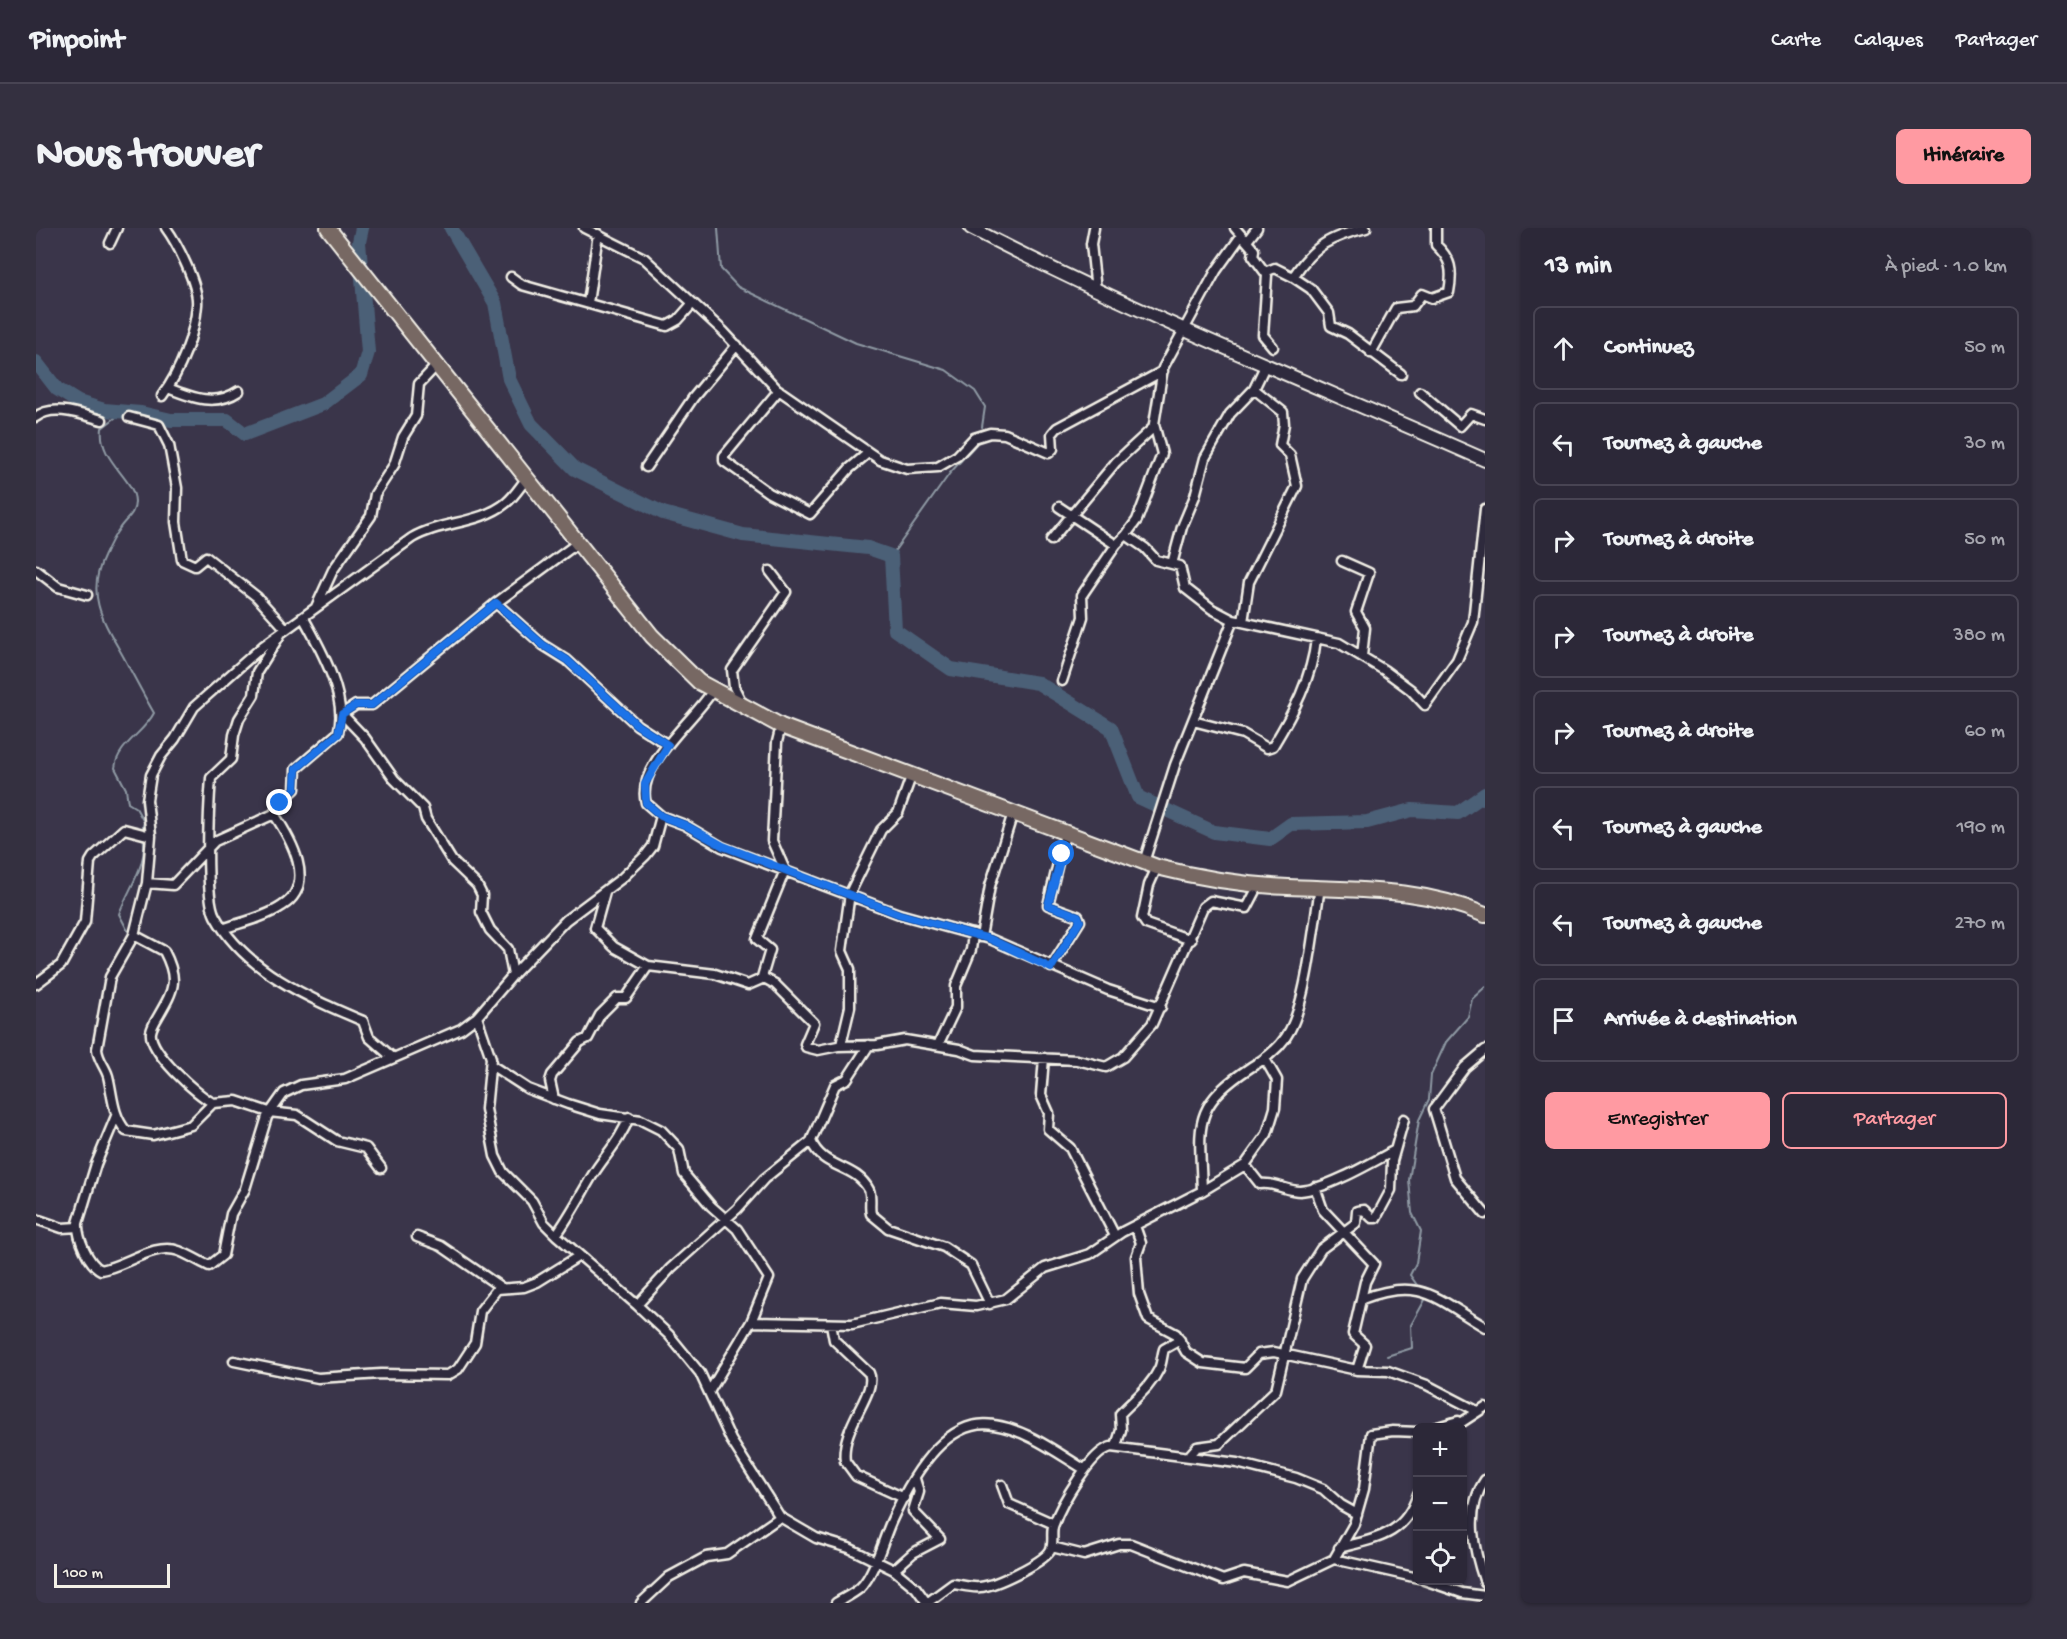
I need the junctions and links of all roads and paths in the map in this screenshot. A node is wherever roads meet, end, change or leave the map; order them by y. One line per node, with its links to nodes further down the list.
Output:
1 (117, 228): 13 (street)
2 (166, 228): 30 (street)
3 (328, 228): 25 (highway)
4 (584, 228): 11 (street)
5 (971, 228): 17 (main road)
6 (1094, 228): 17 (street)
7 (1235, 228): 12 (street)
8 (1257, 228): 12 (street)
9 (1366, 228): 16 (street)
10 (1436, 228): 23 (street)
11 (598, 234): 18 (street); 19 (street)
12 (1244, 238): 14 (street); 20 (street)
13 (110, 243)
14 (1265, 272): 16 (street); 22 (street)
15 (511, 277): 18 (street)
16 (1293, 277): 23 (street)
17 (1096, 290): 20 (main road)
18 (588, 303): 19 (street)
19 (693, 303): 21 (street)
20 (1184, 328): 24 (main road); 26 (street)
21 (737, 345): 29 (street); 39 (street)
22 (1273, 347)
23 (1371, 353): 27 (street)
24 (1266, 364): 28 (street); 38 (main road)
25 (437, 365): 40 (highway); 54 (street)
26 (1163, 371): 36 (street); 37 (street)
27 (1401, 374)
28 (1254, 388): 49 (street); 57 (street)
29 (779, 390): 37 (street); 37 (street)
30 (239, 391)
31 (1420, 392): 34 (street)
32 (36, 417): 35 (street)
33 (129, 417): 58 (street)
34 (1485, 419)
35 (102, 420)
36 (1154, 427): 43 (street); 44 (street)
37 (868, 453)
38 (1485, 460)
39 (646, 467)
40 (529, 477): 46 (highway); 54 (street)
41 (1059, 507): 43 (street)
42 (1485, 509): 60 (street)
43 (1071, 515): 45 (street); 47 (street)
44 (1126, 535): 47 (street); 49 (street)
45 (1051, 540)
46 (579, 542): 53 (street); 62 (highway)
47 (1116, 545): 61 (street)
48 (1342, 561): 60 (street)
49 (1172, 564): 56 (street)
50 (36, 570): 52 (street)
51 (770, 571): 63 (street)
52 (87, 595)
53 (496, 603): 64 (street); 67 (street)
54 (316, 607): 55 (street)
55 (303, 617): 58 (street); 64 (street)
56 (1233, 620): 57 (street); 65 (street)
57 (1243, 622): 59 (street)
58 (284, 630): 73 (street); 74 (street)
59 (1316, 639): 60 (street); 65 (street)
60 (1362, 656)
61 (1062, 681)
62 (713, 690): 63 (highway); 67 (street)
63 (745, 708): 66 (highway)
64 (342, 714): 70 (street); 89 (street)
65 (1193, 721): 75 (street)
66 (782, 726): 68 (highway); 76 (street)
67 (668, 745): 71 (street)
68 (912, 774): 69 (highway); 81 (street)
69 (1013, 813): 72 (highway); 85 (street)
70 (274, 814): 74 (street); 83 (street)
71 (661, 816): 76 (street); 80 (street)
72 (1065, 834): 75 (highway); 88 (street)
73 (151, 836): 77 (street); 91 (street)
74 (209, 846): 77 (street); 83 (street)
75 (1150, 864): 78 (highway); 86 (street)
76 (785, 870): 81 (street); 90 (street)
77 (147, 883): 84 (street)
78 (1259, 885): 79 (highway); 86 (street)
79 (1320, 887): 82 (highway); 100 (street)
80 (605, 892): 87 (street); 89 (street)
81 (850, 893): 85 (street); 94 (street)
82 (1485, 913)
83 (225, 928): 98 (street)
84 (134, 935): 103 (street); 105 (street)
85 (977, 935): 88 (street); 95 (street)
86 (1191, 940): 92 (street)
87 (648, 966): 90 (street); 102 (street)
88 (1051, 968): 92 (street)
89 (513, 975): 93 (street)
90 (762, 977): 94 (street)
91 (36, 984)
92 (1161, 1006): 99 (street)
93 (477, 1017): 98 (street); 101 (street)
94 (841, 1045): 96 (street)
95 (938, 1045): 96 (street); 99 (street)
96 (868, 1046): 108 (street)
97 (1485, 1050): 114 (street)
98 (393, 1058): 104 (street)
99 (1044, 1058): 121 (street)
100 (1265, 1059): 110 (street); 113 (street)
101 (491, 1065): 102 (street); 120 (street)
102 (554, 1099): 106 (street)
103 (213, 1103): 104 (street); 105 (street)
104 (269, 1112): 111 (street); 118 (street)
105 (116, 1116): 118 (street)
106 (629, 1117): 116 (street); 120 (street)
107 (1404, 1119): 109 (street)
108 (811, 1141): 116 (street); 126 (street)
109 (1395, 1150): 112 (street); 119 (street)
110 (1245, 1165): 112 (street); 113 (street)
111 (381, 1168)
112 (1315, 1186): 119 (street)
113 (1202, 1191): 117 (street)
114 (1485, 1214)
115 (36, 1219): 118 (street)
116 (725, 1219): 127 (street); 128 (street)
117 (1135, 1226): 121 (street); 131 (street)
118 (78, 1227)
119 (1343, 1233): 125 (street); 132 (street)
120 (555, 1235): 123 (street)
121 (1115, 1236): 126 (street)
122 (417, 1237): 124 (street)
123 (579, 1256): 124 (street); 127 (street)
124 (502, 1288): 133 (street)
125 (1362, 1299): 130 (street); 134 (street)
126 (990, 1304): 129 (street)
127 (637, 1305): 135 (street)
128 (751, 1322): 129 (street); 135 (street)
129 (831, 1324): 147 (street)
130 (1485, 1327)
131 (1180, 1340): 132 (street); 141 (street)
132 (1284, 1354): 134 (street); 142 (street)
133 (234, 1361)
134 (1357, 1370): 136 (street)
135 (709, 1392): 150 (street)
136 (1481, 1409): 137 (street)
137 (1467, 1418): 138 (street); 139 (street)
138 (1450, 1423)
139 (1460, 1423)
140 (1413, 1432): 149 (street)
141 (1116, 1446): 142 (street); 143 (street)
142 (1189, 1456): 149 (street)
143 (1084, 1469): 144 (street); 151 (street)
144 (915, 1479): 147 (street); 156 (street)
145 (1485, 1480): 158 (street)
146 (1002, 1485): 151 (street)
147 (904, 1498): 155 (street)
148 (1413, 1511): 153 (street)
149 (1357, 1514): 153 (street)
150 (780, 1517): 155 (street); 161 (street)
151 (1054, 1524): 152 (street)
152 (1052, 1547): 154 (street); 163 (street)
153 (1340, 1548): 154 (street)
154 (1334, 1558): 157 (street)
155 (875, 1561): 156 (street); 162 (street)
156 (894, 1570): 163 (street)
157 (1413, 1577)
158 (1485, 1583)
159 (1437, 1585): 160 (street)
160 (1485, 1596)
161 (641, 1603)
162 (836, 1603)
163 (927, 1603)

